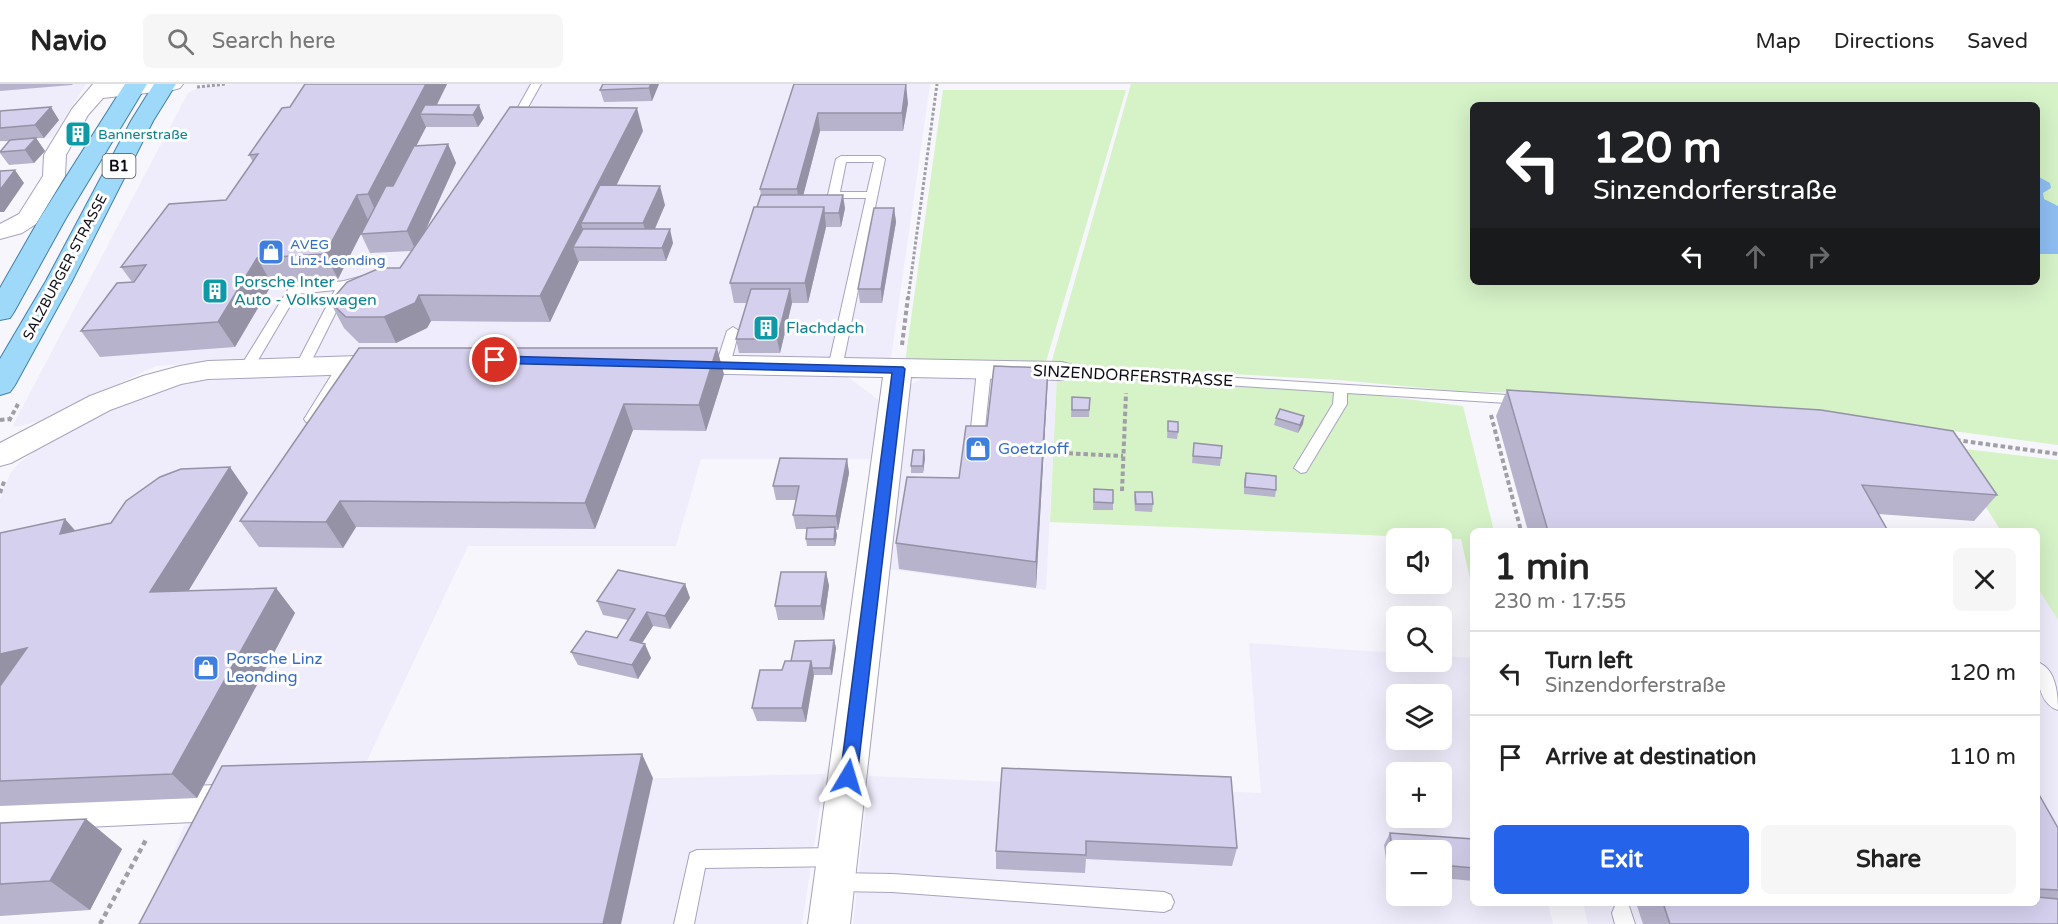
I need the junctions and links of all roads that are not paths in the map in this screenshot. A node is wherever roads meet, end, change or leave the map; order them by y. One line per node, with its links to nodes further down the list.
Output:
1 (536, 84): 5 (lane)
2 (172, 85): 3 (street); 22 (main road, SALZBURGER STRASSE / B1)
3 (135, 86): 4 (street); 10 (main road, SALZBURGER STRASSE / B1)
4 (100, 89): 7 (street)
5 (508, 133)
6 (873, 195): 6 (lane); 17 (lane)
7 (0, 232)
8 (375, 276): 9 (lane)
9 (344, 285): 16 (lane); 18 (lane)
10 (0, 312)
11 (733, 331): 14 (lane)
12 (413, 363): 15 (street)
13 (651, 363): 14 (street, SINZENDORFERSTRASSE)
14 (723, 365): 17 (street, SINZENDORFERSTRASSE)
15 (344, 366): 16 (street); 25 (lane)
16 (302, 367): 18 (street)
17 (835, 368): 19 (street, SINZENDORFERSTRASSE)
18 (246, 369): 27 (street)
19 (898, 369): 20 (street, SINZENDORFERSTRASSE); 33 (street)
20 (984, 370): 21 (street, SINZENDORFERSTRASSE); 26 (lane)
21 (1062, 371): 23 (lane, SINZENDORFERSTRASSE)
22 (0, 385)
23 (1341, 387): 24 (lane, SINZENDORFERSTRASSE); 28 (lane)
24 (1540, 401)
25 (300, 436)
26 (977, 438)
27 (0, 456)
28 (1301, 468)
29 (2040, 674): 30 (lane)
30 (2058, 703)
31 (0, 813): 32 (street)
32 (210, 813)
33 (836, 870): 34 (lane); 35 (lane); 36 (street)
34 (1164, 902)
35 (684, 924)
36 (829, 924)

